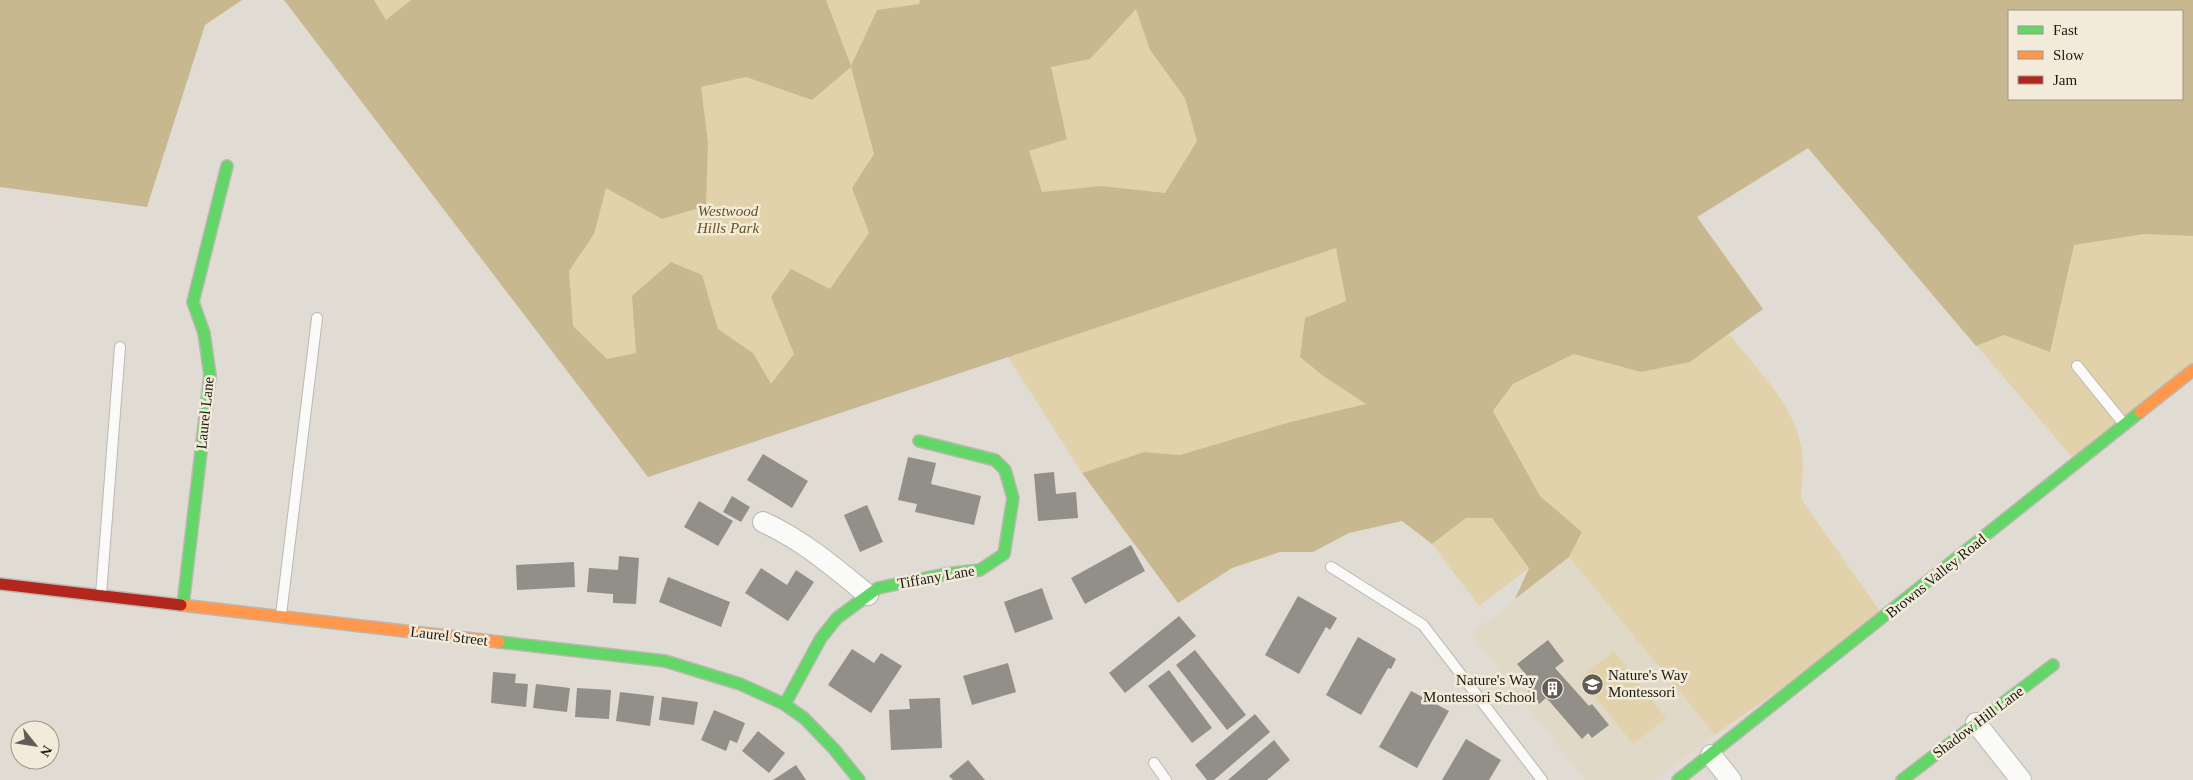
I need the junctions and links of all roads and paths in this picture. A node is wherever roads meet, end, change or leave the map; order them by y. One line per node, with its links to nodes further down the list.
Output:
1 (227, 166): 13 (street, Laurel Lane)
2 (317, 318): 14 (lane)
3 (120, 347): 12 (lane)
4 (2077, 366): 6 (lane)
5 (2190, 380): 6 (street, Browns Valley Road)
6 (2125, 425): 18 (street, Browns Valley Road)
7 (919, 441): 11 (street, Tiffany Lane)
8 (763, 522): 11 (street)
9 (1332, 567): 22 (lane)
10 (0, 584): 12 (street, Laurel Street)
11 (868, 595): 16 (street, Tiffany Lane)
12 (101, 596): 13 (street, Laurel Street)
13 (184, 605): 14 (street, Laurel Street)
14 (281, 616): 16 (street, Laurel Street)
15 (2054, 665): 17 (street, Shadow Hill Lane)
16 (785, 704): 20 (street, Laurel Street)
17 (1976, 723): 25 (street, Shadow Hill Lane); 26 (street)
18 (1711, 755): 23 (street, Browns Valley Road); 24 (street)
19 (1154, 763): 21 (lane)
20 (859, 780)
21 (1166, 780)
22 (1542, 780)
23 (1678, 780)
24 (1731, 780)
25 (1902, 780)
26 (2020, 780)

